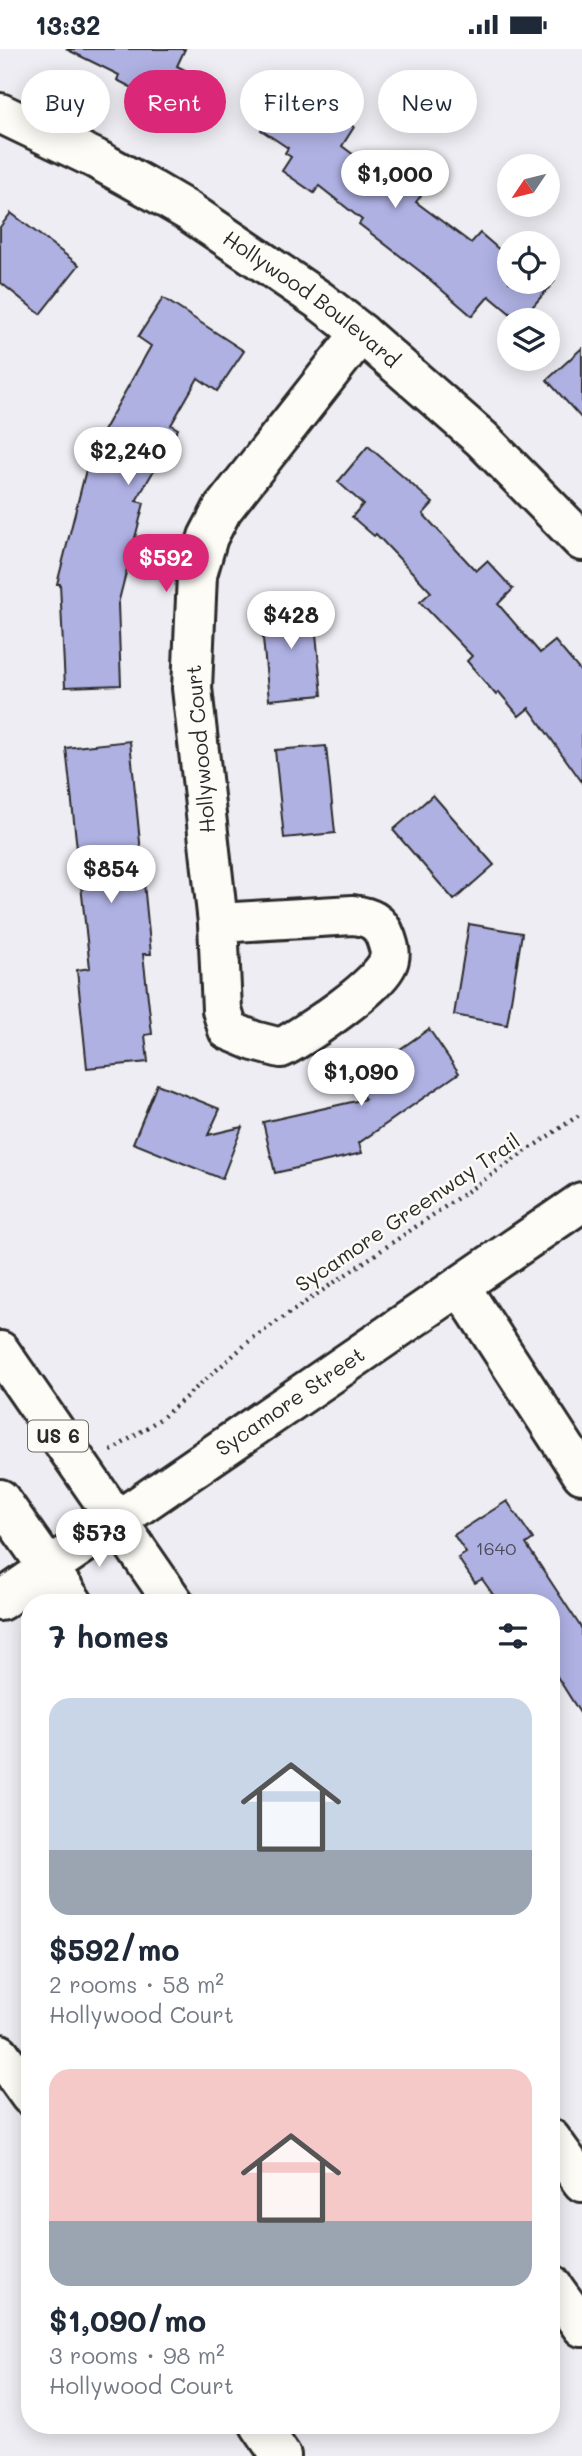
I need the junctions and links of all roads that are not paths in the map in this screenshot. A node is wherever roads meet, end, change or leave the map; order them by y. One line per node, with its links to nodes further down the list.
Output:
1 (0, 113): 2 (street, Hollywood Boulevard)
2 (361, 333): 3 (street, Hollywood Boulevard); 4 (street, Hollywood Court)
3 (577, 525)
4 (218, 923): 4 (street, Hollywood Court)
5 (582, 1202): 6 (street, Sycamore Street)
6 (460, 1286): 8 (street); 10 (street, Sycamore Street)
7 (0, 1351): 10 (street, US 6)
8 (582, 1474)
9 (0, 1499): 11 (street)
10 (117, 1521): 11 (street, Sycamore Street); 13 (street, US 6)
11 (48, 1568): 12 (street); 14 (street, Sycamore Street)
12 (67, 1594)
13 (168, 1594)
14 (0, 1601)
15 (0, 2053): 16 (street)
16 (21, 2083)
17 (560, 2151): 18 (street)
18 (582, 2182)
19 (560, 2296): 20 (street)
20 (582, 2327)
21 (266, 2434): 22 (street)
22 (281, 2456)

